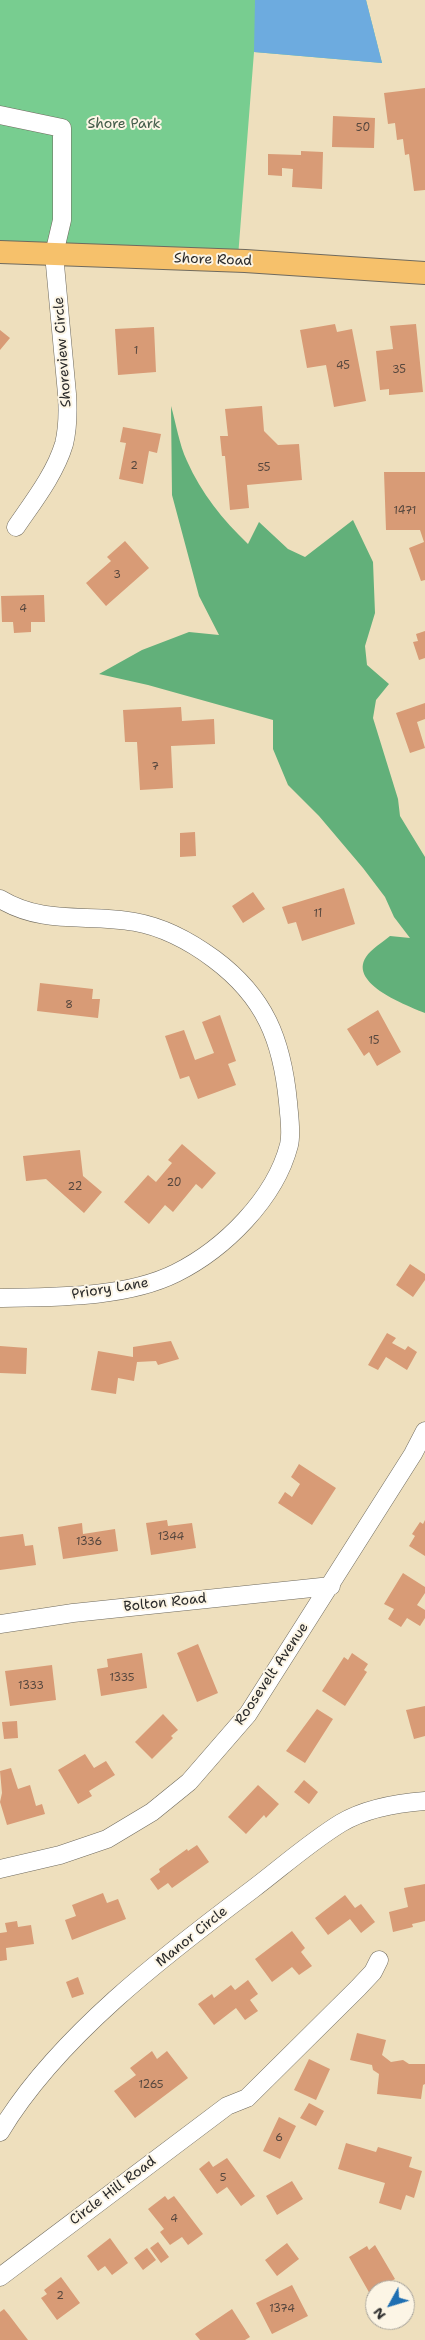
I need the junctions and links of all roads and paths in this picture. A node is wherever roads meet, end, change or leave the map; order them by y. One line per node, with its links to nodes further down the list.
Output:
1 (0, 115): 3 (street, Shoreview Circle)
2 (0, 252): 3 (main road, Shore Road)
3 (54, 254): 4 (main road, Shore Road); 5 (street, Shoreview Circle)
4 (425, 273)
5 (16, 527)
6 (0, 898): 7 (street, Priory Lane)
7 (0, 1298)
8 (425, 1431): 9 (street, Roosevelt Avenue)
9 (331, 1586): 10 (street, Bolton Road); 12 (street, Roosevelt Avenue)
10 (0, 1624)
11 (425, 1801): 14 (street, Manor Circle)
12 (0, 1869)
13 (380, 1960): 15 (street, Circle Hill Road)
14 (0, 2132)
15 (0, 2277)

